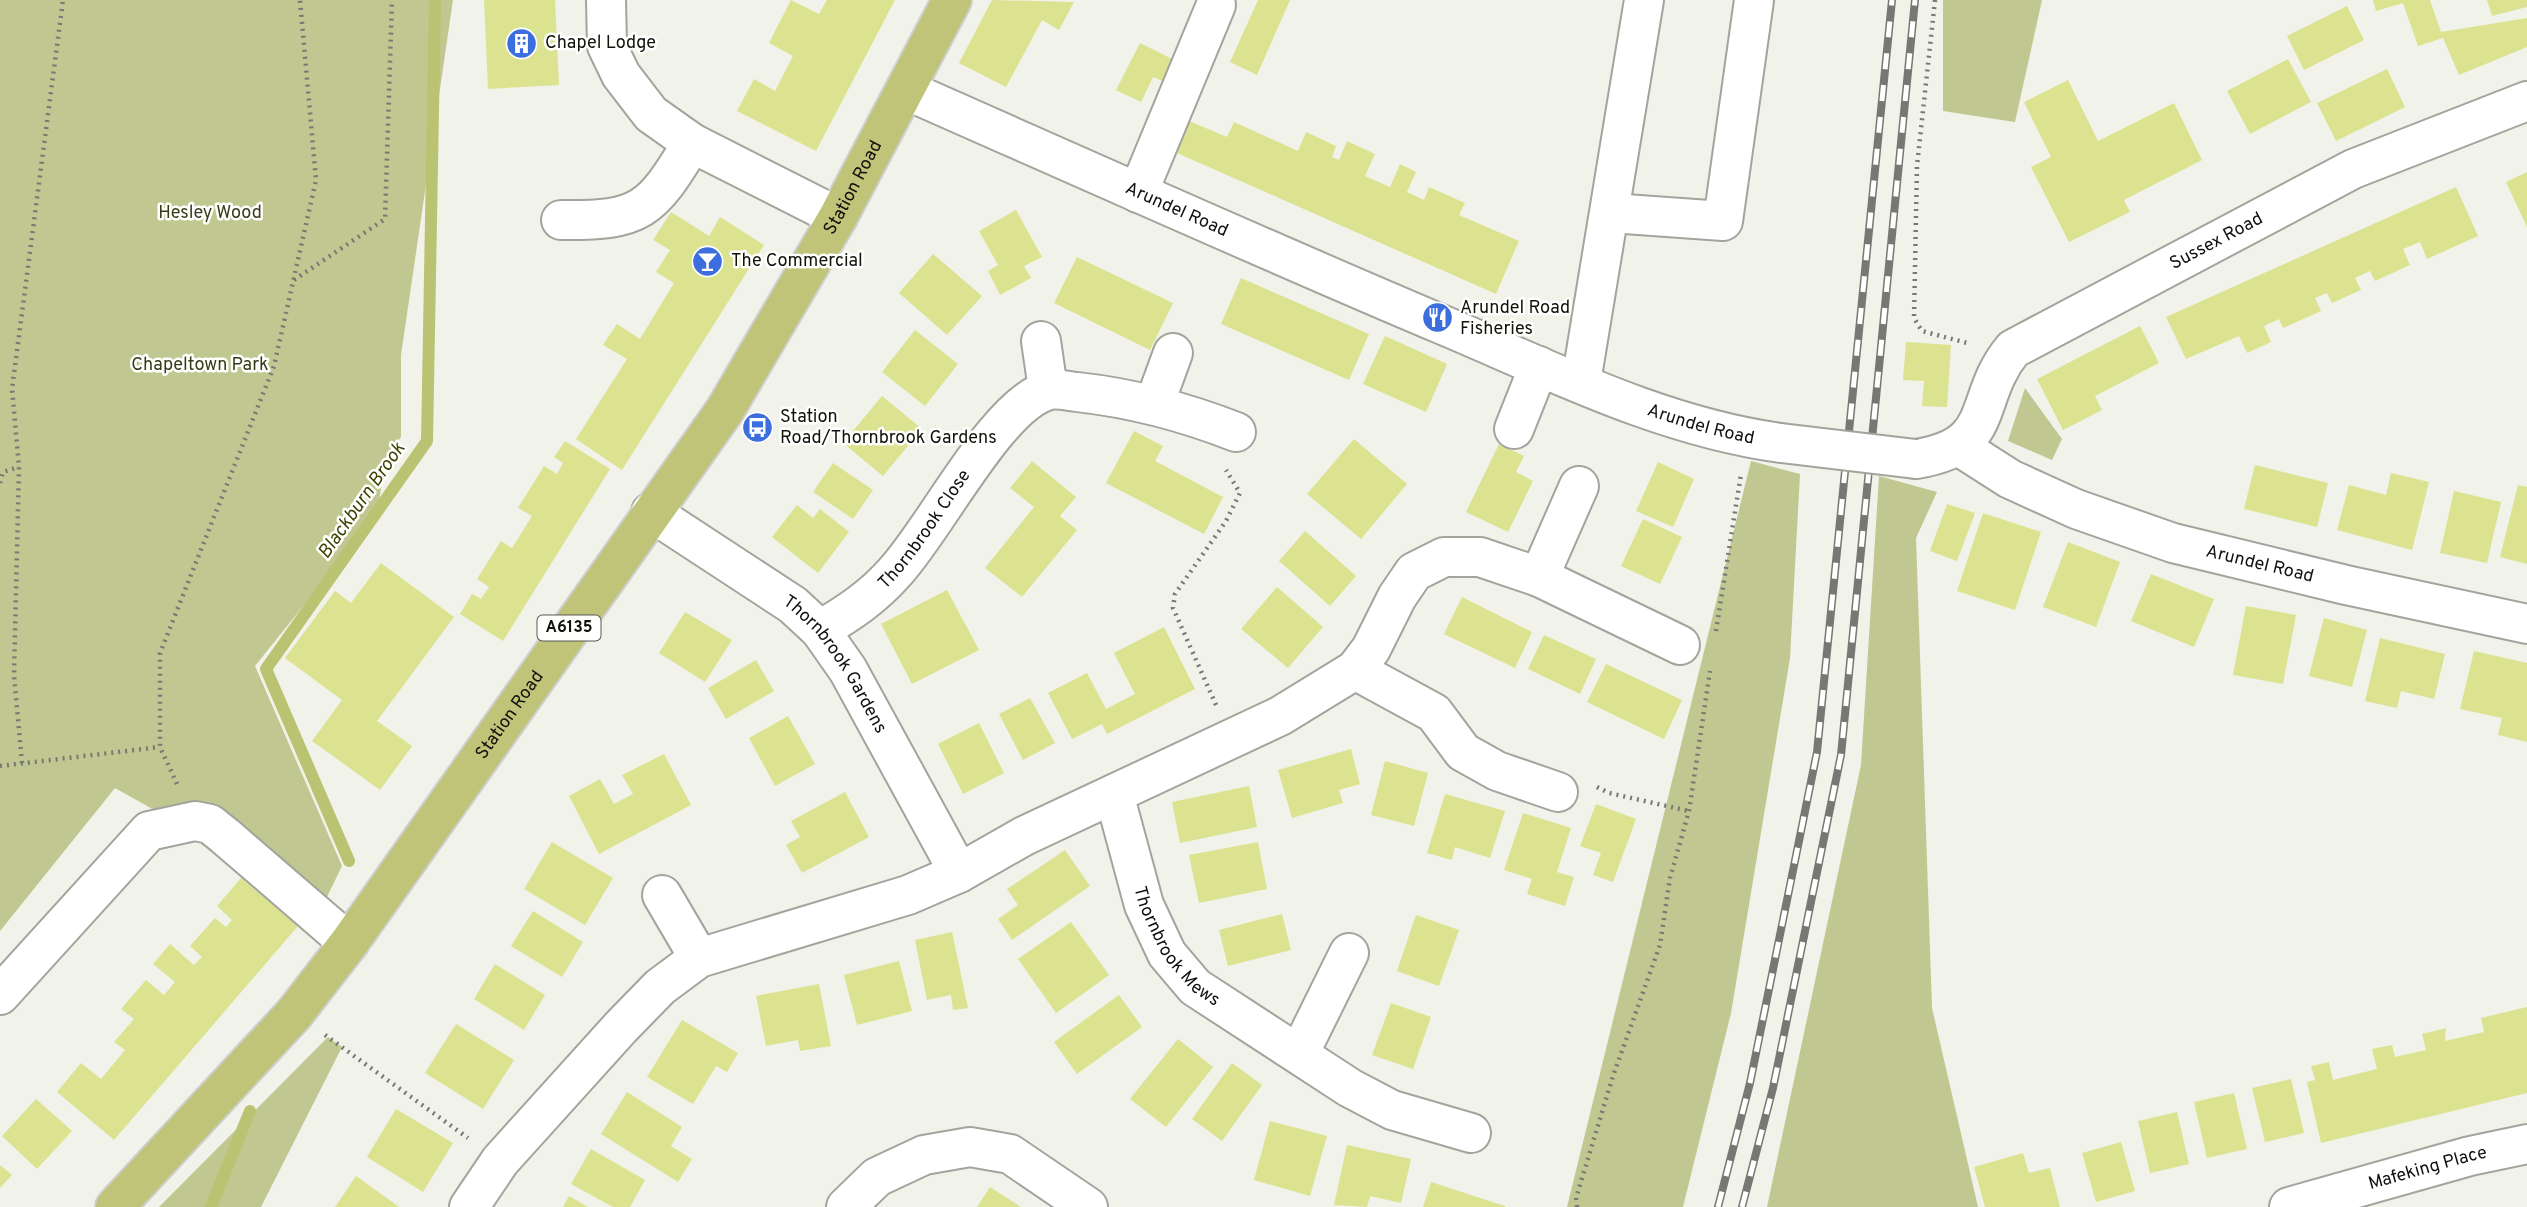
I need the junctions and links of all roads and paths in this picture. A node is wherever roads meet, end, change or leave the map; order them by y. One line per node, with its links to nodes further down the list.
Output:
1 (63, 0): 30 (path)
2 (300, 0): 17 (path)
3 (392, 0): 17 (path)
4 (607, 0): 12 (street)
5 (952, 0): 10 (main road, Station Road / A6135)
6 (1644, 0): 14 (street)
7 (1754, 0): 14 (street)
8 (1935, 0): 20 (path)
9 (1216, 5): 13 (street)
10 (906, 90): 13 (street, Arundel Road); 15 (main road, Station Road / A6135)
11 (2527, 101): 20 (street, Sussex Road)
12 (692, 143): 15 (street); 16 (street)
13 (1138, 193): 21 (street, Arundel Road)
14 (1611, 213): 22 (street)
15 (838, 217): 33 (main road, Station Road / A6135)
16 (561, 220)
17 (293, 281): 40 (path)
18 (1041, 341): 23 (street)
19 (1172, 353): 24 (street)
20 (2000, 365): 29 (street, Sussex Road)
21 (1539, 366): 22 (street, Arundel Road); 26 (street)
22 (1581, 382): 28 (street, Arundel Road)
23 (1048, 389): 24 (street); 36 (street, Thornbrook Close)
24 (1154, 405): 25 (street)
25 (1198, 417): 27 (street); 39 (path)
26 (1514, 429)
27 (1236, 432)
28 (1763, 441): 29 (street, Arundel Road, bridge); 37 (path)
29 (1960, 447): 35 (street, Arundel Road)
30 (19, 467): 31 (path); 41 (path)
31 (0, 483)
32 (1579, 486): 34 (street)
33 (651, 513): 36 (street, Thornbrook Gardens); 48 (main road, Station Road / A6135)
34 (1539, 577): 37 (street); 38 (street)
35 (2527, 624)
36 (820, 630): 46 (street, Thornbrook Gardens)
37 (1702, 650): 61 (path)
38 (1354, 670): 39 (street); 43 (street)
39 (1231, 737): 44 (street)
40 (160, 747): 41 (path); 45 (path)
41 (22, 763): 42 (path)
42 (0, 766)
43 (1558, 792)
44 (1114, 794): 46 (street); 53 (street, Thornbrook Mews)
45 (209, 824): 48 (street); 51 (street)
46 (959, 873): 50 (street)
47 (662, 895): 50 (street)
48 (349, 943): 52 (main road, Station Road / A6135)
49 (1349, 953): 53 (street)
50 (699, 958): 56 (street)
51 (0, 995)
52 (295, 1014): 56 (path); 57 (main road, Station Road / A6135)
53 (1300, 1052): 54 (street, Thornbrook Mews)
54 (1471, 1133)
55 (2527, 1144): 62 (street, Mafeking Place)
56 (500, 1161): 58 (street)
57 (115, 1207)
58 (469, 1207)
59 (846, 1207): 60 (street)
60 (1088, 1207)
61 (1577, 1207)
62 (2289, 1207)

